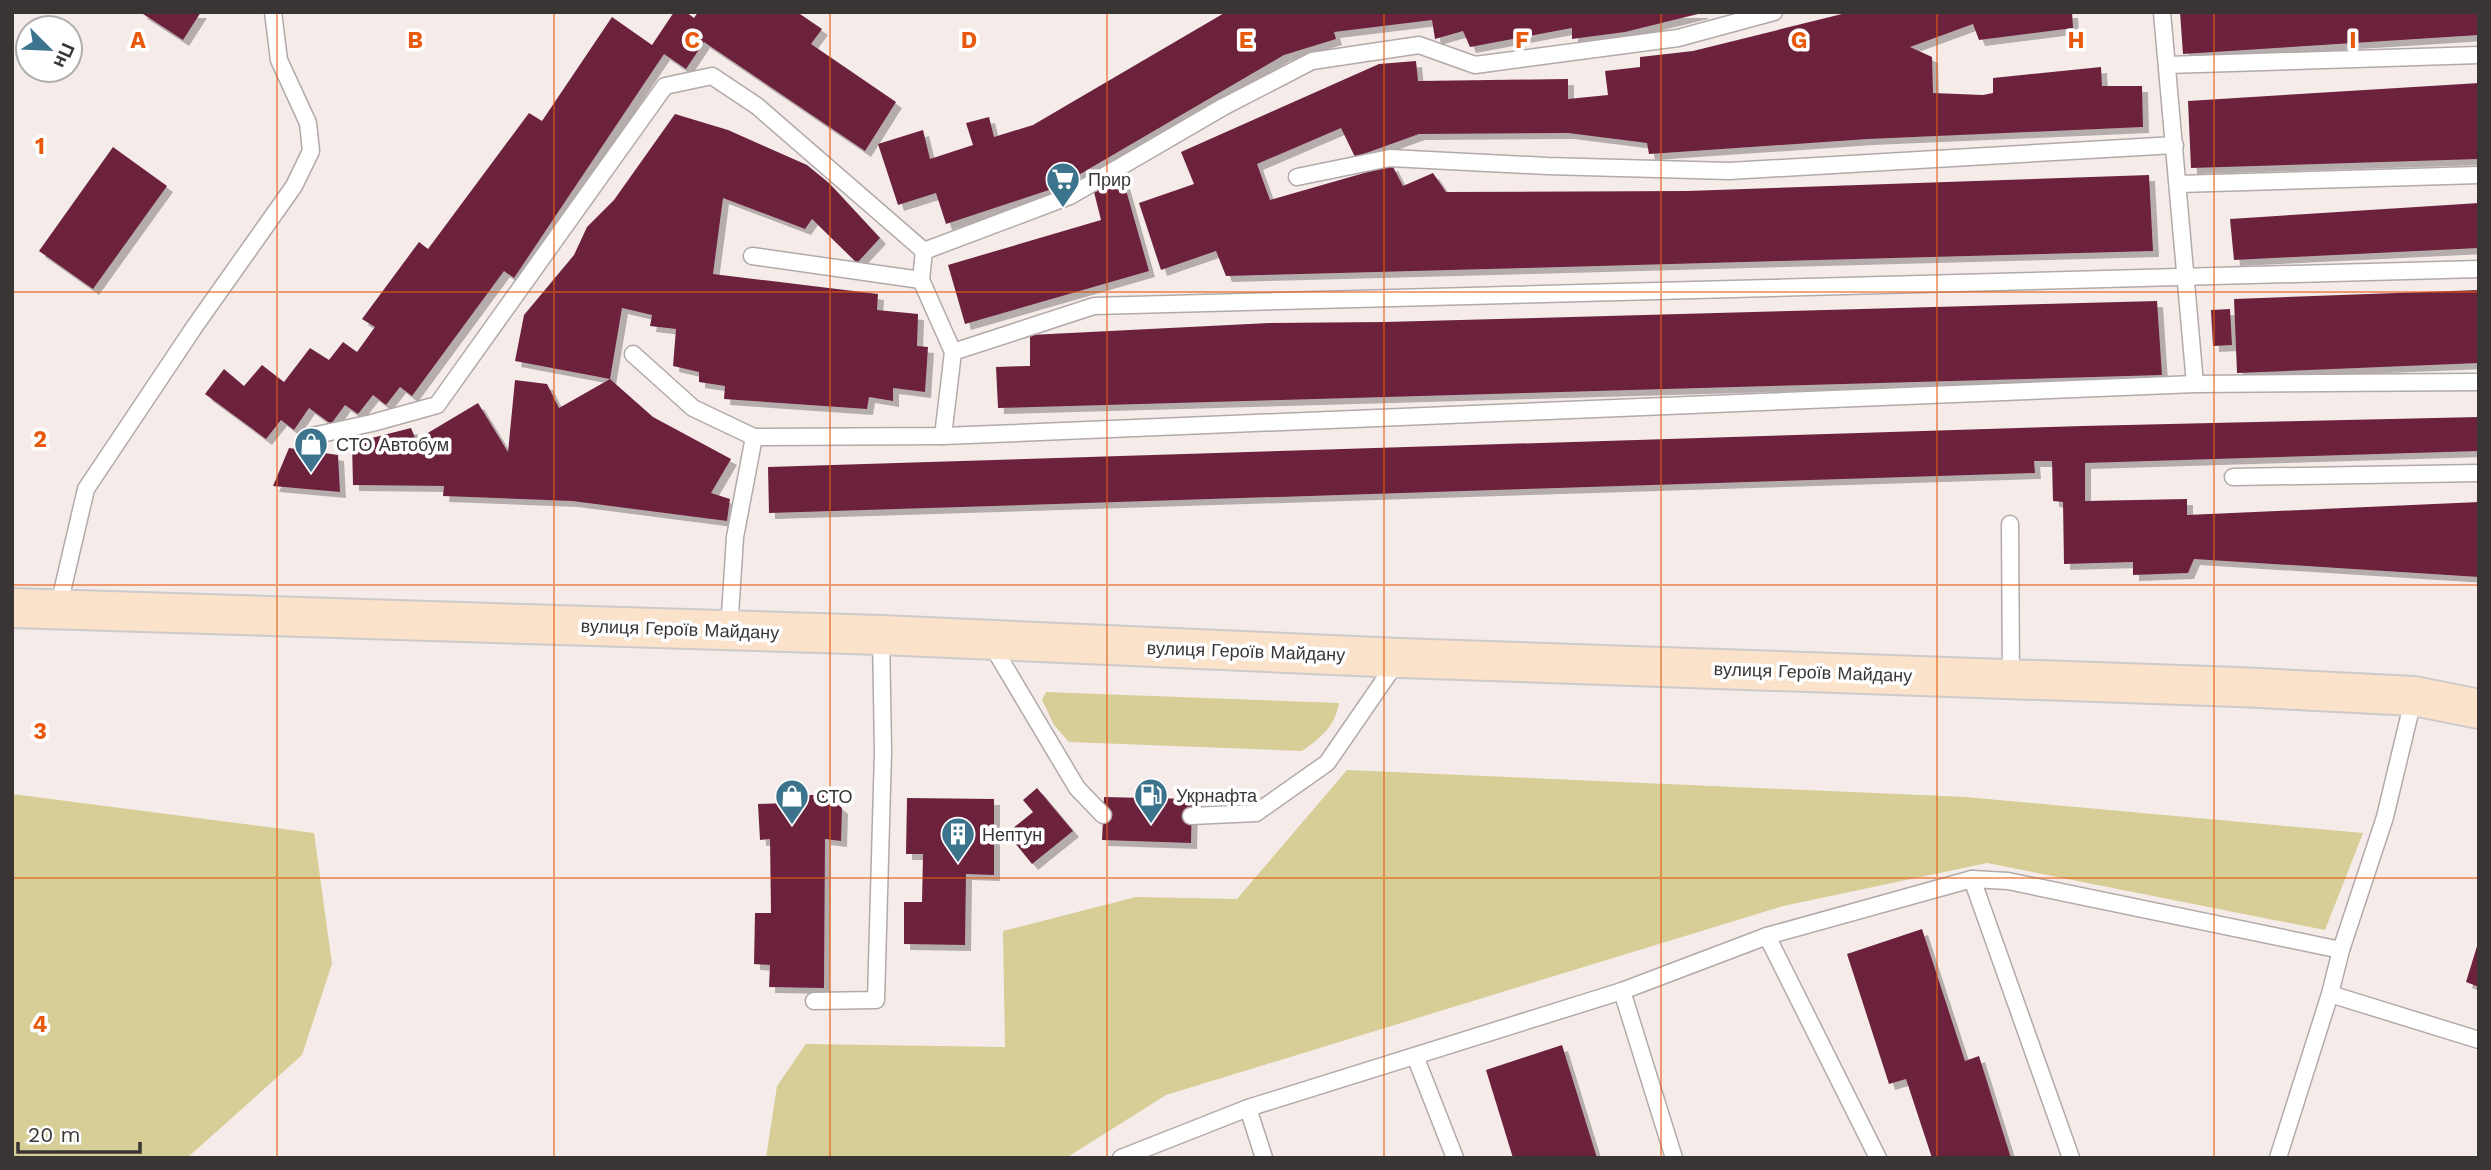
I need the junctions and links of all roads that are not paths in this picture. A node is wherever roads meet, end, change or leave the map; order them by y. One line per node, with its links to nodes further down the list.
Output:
1 (273, 12): 26 (lane)
2 (1774, 12): 10 (lane)
3 (2162, 12): 5 (lane)
4 (2479, 55): 5 (lane)
5 (2167, 65): 6 (lane)
6 (2175, 145): 8 (lane); 9 (lane)
7 (2479, 175): 9 (lane)
8 (1297, 177)
9 (2179, 184): 13 (lane)
10 (924, 251): 14 (lane); 19 (lane)
11 (752, 256): 14 (lane)
12 (2479, 269): 13 (lane)
13 (2187, 277): 15 (lane); 18 (lane)
14 (921, 280): 15 (lane)
15 (953, 352): 20 (lane)
16 (633, 354): 21 (lane)
17 (2479, 382): 18 (lane)
18 (2195, 384): 20 (lane)
19 (312, 436)
20 (943, 436): 21 (lane)
21 (754, 438): 27 (lane)
22 (2479, 473): 23 (lane)
23 (2233, 477)
24 (2010, 524): 31 (lane)
25 (12, 608): 26 (main road, вулиця Героїв Майдану)
26 (58, 609): 27 (main road, вулиця Героїв Майдану)
27 (729, 631): 28 (main road, вулиця Героїв Майдану)
28 (881, 635): 29 (main road, вулиця Героїв Майдану); 41 (lane)
29 (989, 640): 30 (main road, вулиця Героїв Майдану); 34 (lane)
30 (1399, 658): 31 (main road, вулиця Героїв Майдану); 35 (lane)
31 (2011, 679): 32 (main road, вулиця Героїв Майдану)
32 (2414, 696): 33 (main road, вулиця Героїв Майдану); 38 (lane)
33 (2479, 709)
34 (1103, 815)
35 (1191, 816)
36 (1972, 878): 37 (lane); 38 (lane); 50 (lane)
37 (1767, 936): 39 (lane); 49 (lane)
38 (2342, 950): 40 (lane)
39 (1622, 991): 43 (lane); 48 (lane)
40 (2330, 994): 42 (lane); 51 (lane)
41 (814, 1001)
42 (2479, 1040)
43 (1415, 1056): 44 (lane); 47 (lane)
44 (1248, 1108): 45 (lane); 46 (lane)
45 (1121, 1158)
46 (1264, 1158)
47 (1455, 1158)
48 (1674, 1158)
49 (1878, 1158)
50 (2071, 1158)
51 (2278, 1158)

